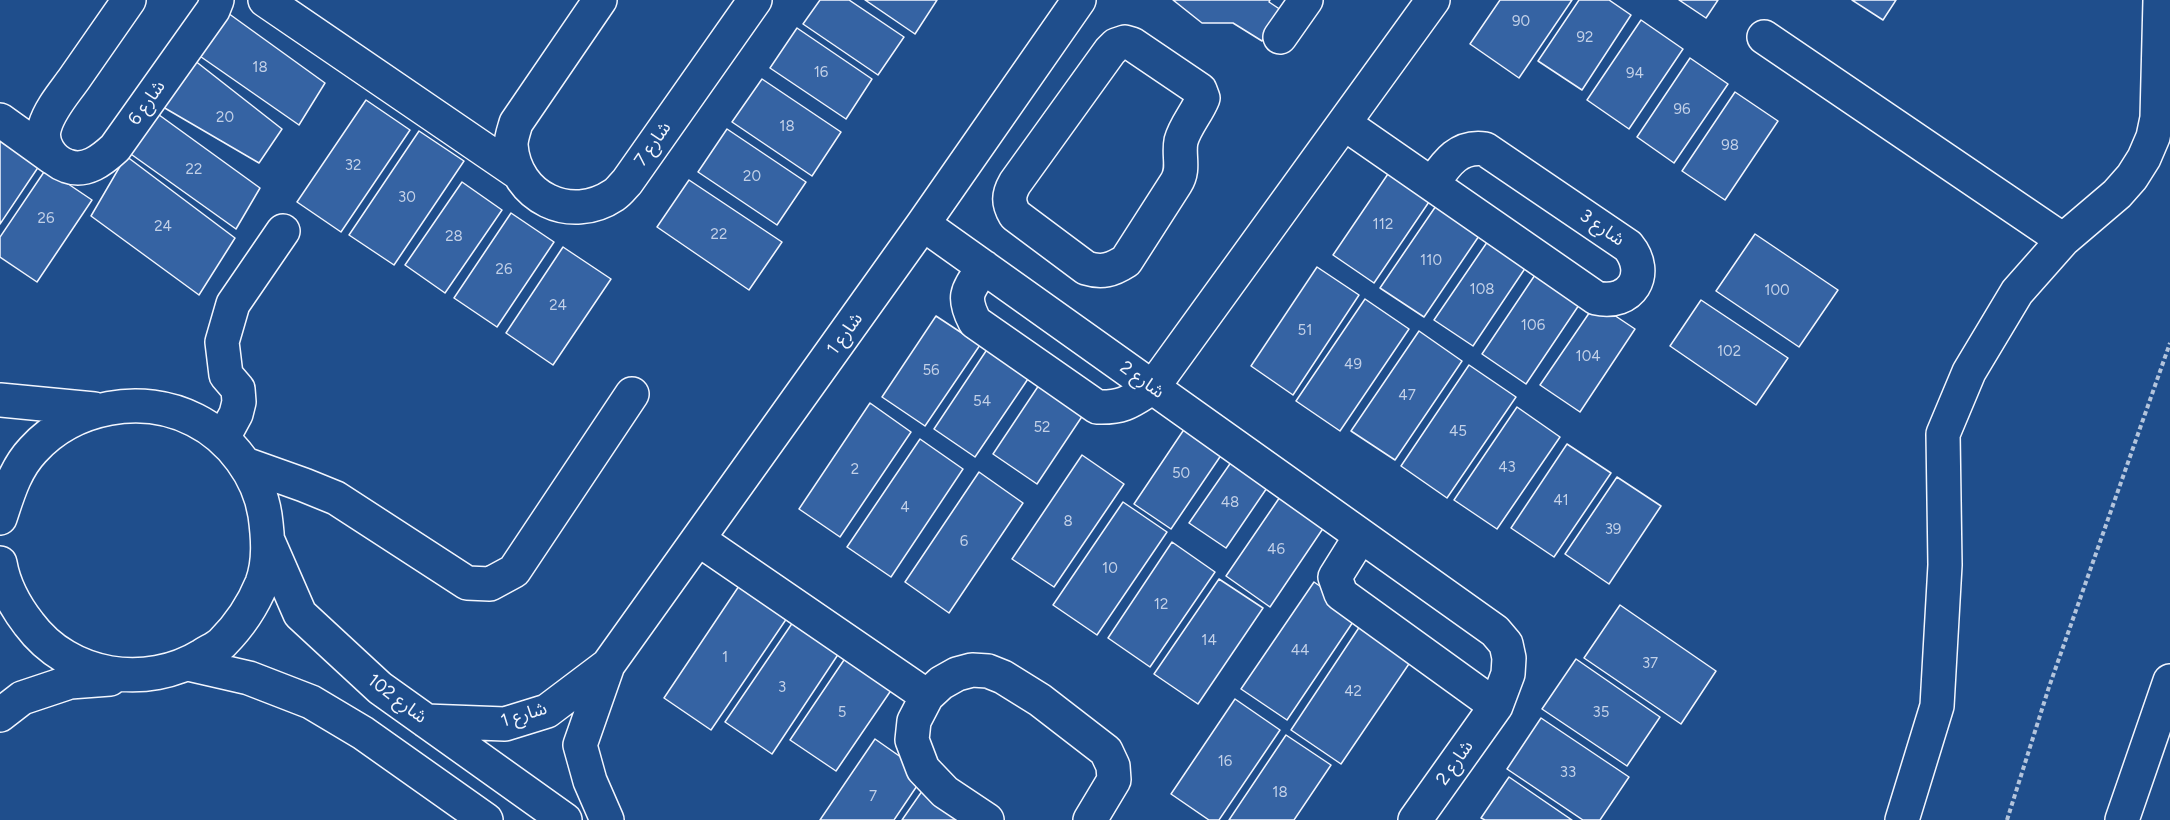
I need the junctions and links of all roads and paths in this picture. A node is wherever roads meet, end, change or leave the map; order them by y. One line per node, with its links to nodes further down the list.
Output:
1 (129, 0): 18 (main road)
2 (217, 0): 18 (main road, شارع 6)
3 (265, 0): 19 (main road, شارع 7)
4 (600, 0): 19 (main road, شارع 7)
5 (755, 0): 19 (main road, شارع 7)
6 (1079, 0): 12 (main road, شارع 1)
7 (1306, 0): 10 (main road)
8 (1433, 0): 16 (main road)
9 (2160, 0): 13 (main road)
10 (1280, 37)
11 (1764, 37): 23 (main road)
12 (1025, 78): 14 (main road); 21 (main road, شارع 1)
13 (2164, 101): 17 (main road)
14 (1069, 108): 14 (main road)
15 (0, 120): 18 (main road, شارع 6)
16 (1345, 124): 20 (main road, شارع 3); 26 (main road)
17 (2161, 140): 23 (main road)
18 (53, 158)
19 (517, 172)
20 (1432, 184): 20 (main road, شارع 3)
21 (923, 224): 24 (main road, شارع 2); 34 (main road, شارع 1)
22 (283, 231): 30 (main road)
23 (2063, 240): 51 (main road)
24 (984, 267): 26 (main road, شارع 2); 26 (main road)
25 (2170, 343): 52 (path)
26 (1153, 387): 33 (main road, شارع 2)
27 (632, 394): 31 (main road)
28 (0, 400): 29 (main road)
29 (99, 410): 30 (main road); 32 (main road)
30 (223, 438): 31 (main road)
31 (245, 464): 35 (main road)
32 (0, 518)
33 (1360, 537): 42 (main road, شارع 2); 42 (main road)
34 (698, 539): 38 (main road, شارع 1); 41 (main road)
35 (268, 543): 37 (main road); 44 (main road, شارع 102)
36 (0, 570): 39 (main road)
37 (188, 664): 39 (main road); 46 (main road)
38 (608, 665): 44 (main road, شارع 1); 48 (main road, شارع 1)
39 (140, 676): 43 (main road)
40 (2170, 681): 53 (main road)
41 (927, 696): 45 (main road); 49 (main road)
42 (1496, 706): 50 (main road, شارع 2)
43 (0, 715)
44 (426, 720): 47 (main road, شارع 102)
45 (1094, 818)
46 (486, 820)
47 (565, 820)
48 (607, 820)
49 (987, 820)
50 (1415, 820)
51 (1902, 820)
52 (2007, 820)
53 (2122, 820)

